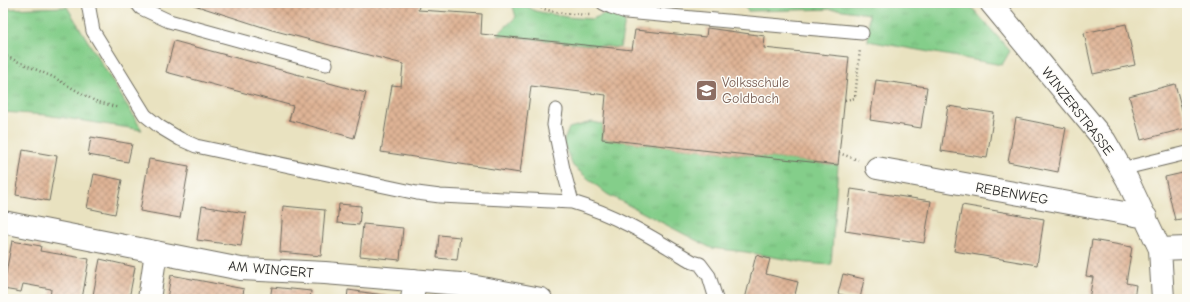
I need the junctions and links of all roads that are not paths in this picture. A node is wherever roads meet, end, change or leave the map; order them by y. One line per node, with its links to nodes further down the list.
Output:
1 (88, 3): 11 (lane)
2 (137, 3): 6 (lane)
3 (991, 3): 10 (street, WINZERSTRASSE)
4 (607, 5): 5 (lane)
5 (862, 33)
6 (326, 64)
7 (556, 110): 11 (lane)
8 (1187, 153): 10 (lane)
9 (877, 168): 12 (street, REBENWEG)
10 (1121, 169): 12 (street, WINZERSTRASSE)
11 (572, 202): 20 (lane)
12 (1146, 217): 15 (street, WINZERSTRASSE)
13 (3, 222): 16 (street, AM WINGERT)
14 (1187, 248): 15 (street)
15 (1160, 249): 21 (street, WINZERSTRASSE)
16 (156, 252): 17 (street, AM WINGERT); 18 (street)
17 (414, 290): 19 (street, AM WINGERT)
18 (149, 299)
19 (541, 299)
20 (716, 299)
21 (1163, 299)

